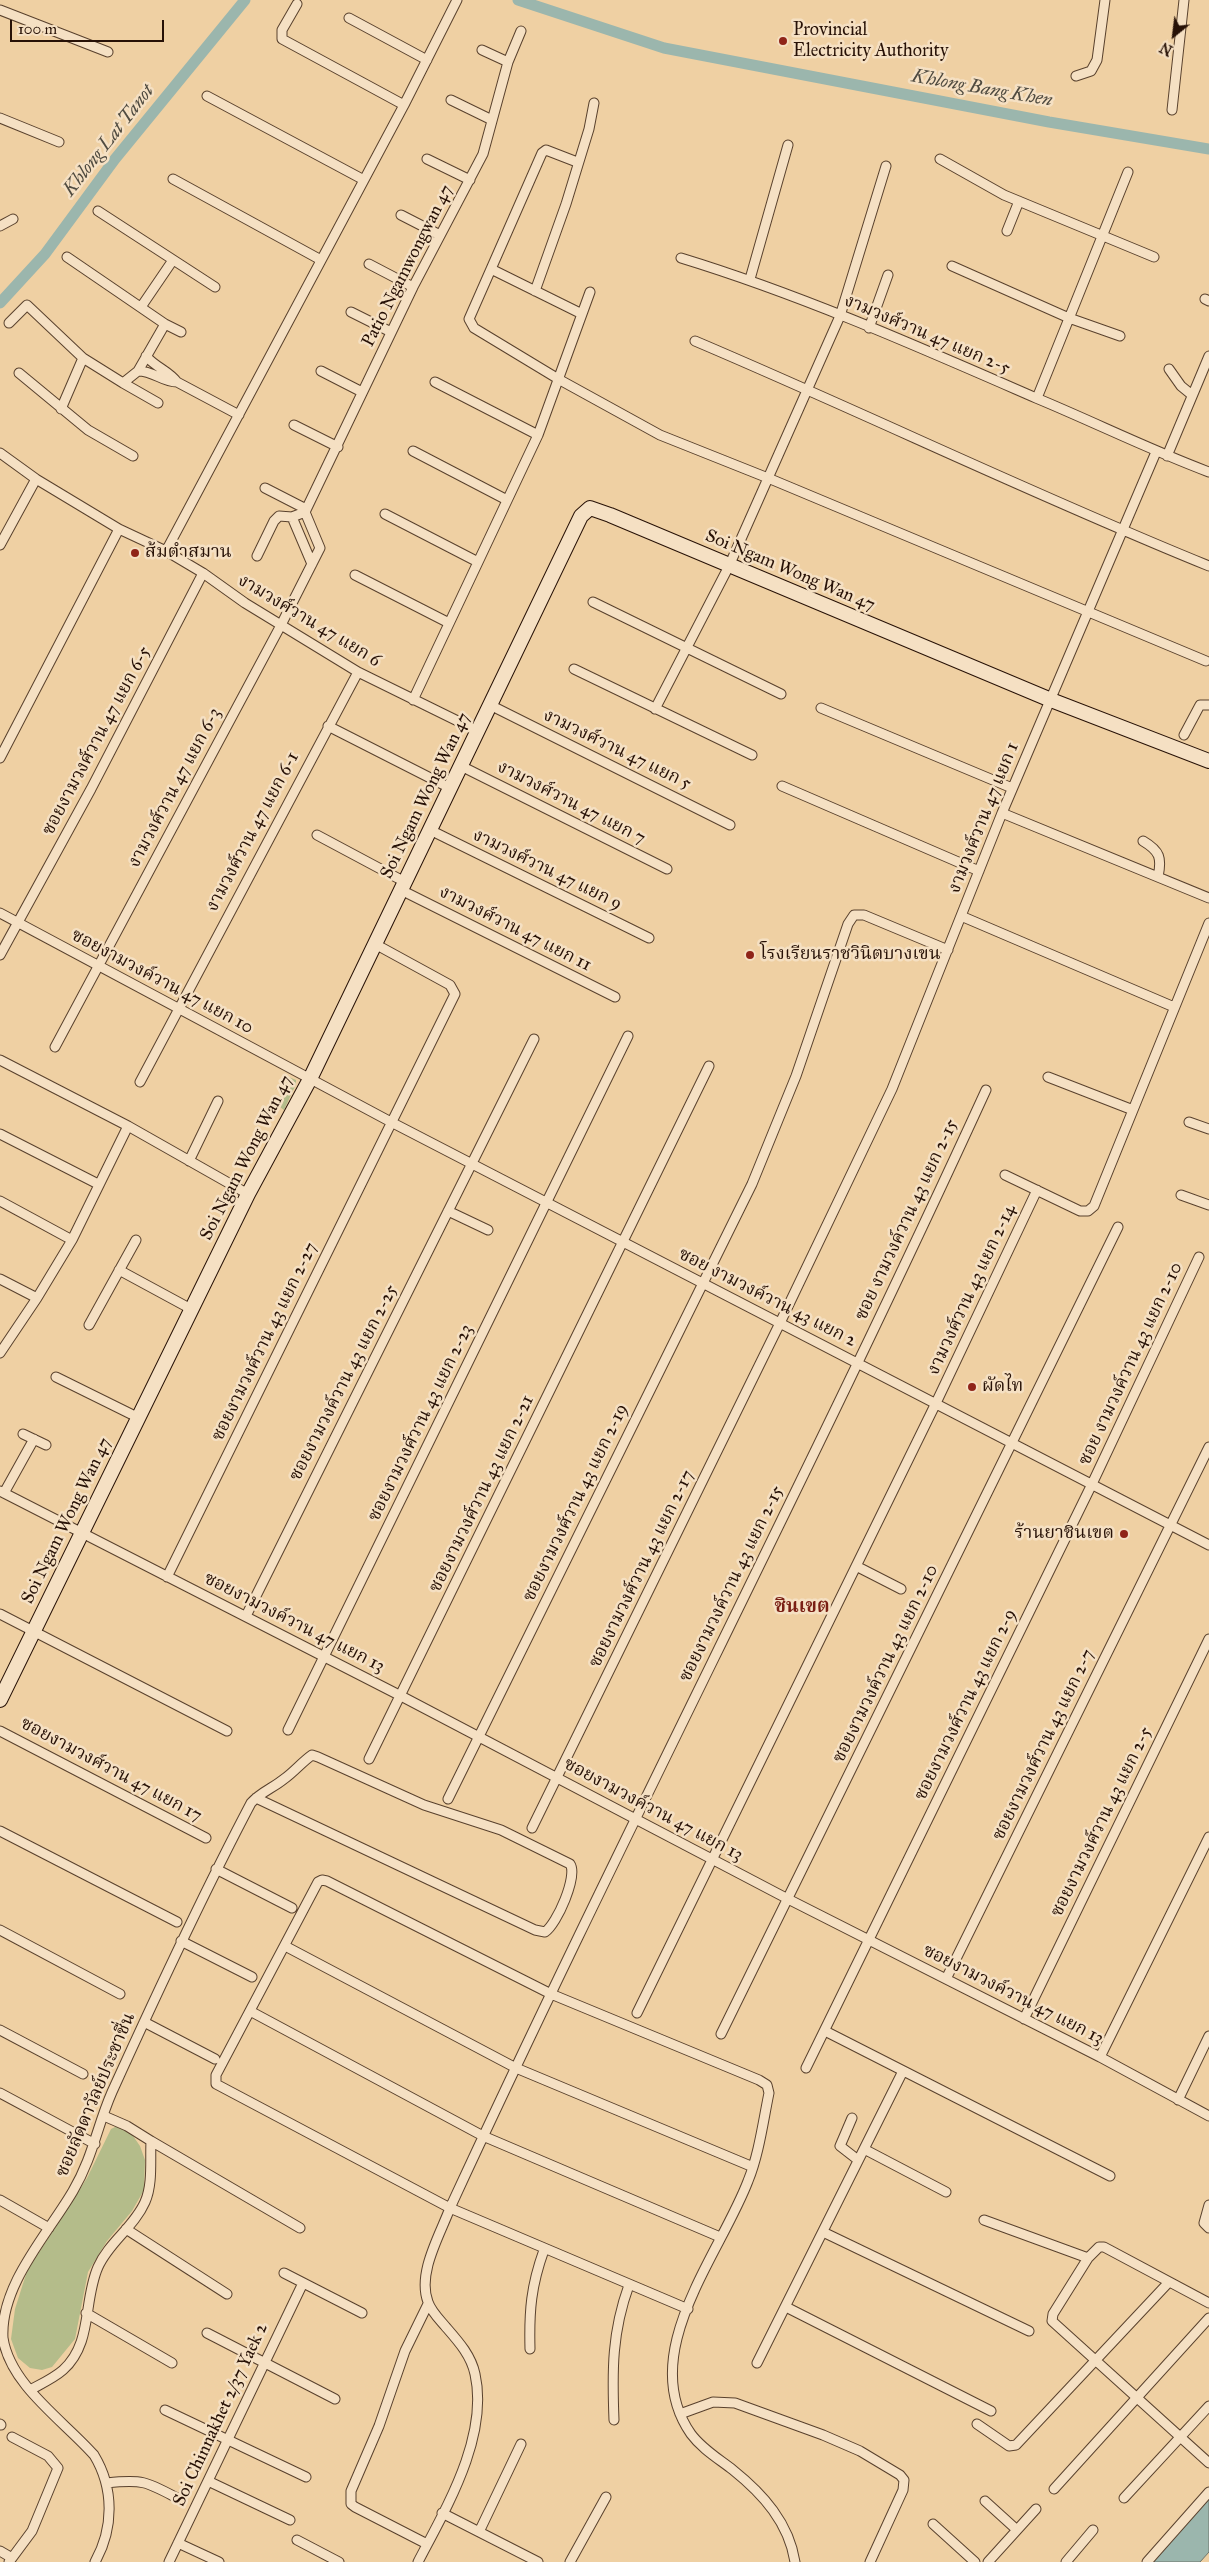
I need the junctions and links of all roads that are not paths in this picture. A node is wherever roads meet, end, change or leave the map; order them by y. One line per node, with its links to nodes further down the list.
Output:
1 (1105, 0): 12 (street)
2 (1184, 0): 17 (street)
3 (456, 1): 10 (street)
4 (297, 4): 16 (street)
5 (0, 10): 9 (street)
6 (349, 18): 10 (street)
7 (521, 31): 11 (street, Patio Ngamwongwan 47)
8 (482, 50): 11 (street)
9 (108, 52)
10 (427, 60): 16 (street)
11 (508, 62): 19 (street, Patio Ngamwongwan 47)
12 (1076, 76)
13 (207, 96): 28 (street)
14 (451, 100): 19 (street)
15 (594, 103): 24 (street)
16 (404, 105): 28 (street)
17 (1172, 110)
18 (0, 118): 20 (street)
19 (492, 120): 29 (street, Patio Ngamwongwan 47)
20 (59, 142)
21 (788, 145): 47 (street)
22 (427, 159): 29 (street)
23 (940, 160): 30 (street)
24 (577, 162): 45 (street); 50 (street)
25 (886, 166): 55 (street)
26 (1128, 172): 37 (street)
27 (173, 179): 42 (street)
28 (364, 180): 42 (street)
29 (470, 180): 36 (street, Patio Ngamwongwan 47)
30 (1019, 201): 35 (street); 37 (street)
31 (98, 211): 41 (street)
32 (401, 215): 36 (street)
33 (13, 219): 34 (street)
34 (0, 226)
35 (1007, 231)
36 (440, 236): 49 (street, Patio Ngamwongwan 47)
37 (1103, 236): 39 (street); 56 (street)
38 (67, 257): 52 (street)
39 (1154, 257)
40 (681, 258): 47 (street, งามวงศ์วาน 47 แยก 2-5)
41 (173, 260): 48 (street); 52 (street)
42 (322, 260): 81 (street)
43 (369, 264): 49 (street)
44 (952, 266): 56 (street)
45 (491, 270): 50 (street); 71 (street)
46 (888, 275): 59 (street)
47 (750, 279): 55 (street, งามวงศ์วาน 47 แยก 2-5)
48 (215, 287)
49 (413, 287): 61 (street, Patio Ngamwongwan 47)
50 (535, 291): 54 (street)
51 (590, 292): 54 (street)
52 (141, 307): 58 (street)
53 (351, 312): 61 (street)
54 (582, 314): 71 (street)
55 (840, 316): 59 (street, งามวงศ์วาน 47 แยก 2-5); 75 (street)
56 (1069, 318): 62 (street); 78 (street)
57 (9, 323): 66 (street)
58 (165, 324): 60 (street); 64 (street)
59 (869, 328): 78 (street, งามวงศ์วาน 47 แยก 2-5)
60 (181, 332)
61 (391, 332): 76 (street, Patio Ngamwongwan 47)
62 (1120, 336)
63 (695, 341): 75 (street)
64 (146, 356): 68 (street); 72 (street)
65 (1209, 356): 77 (street)
66 (83, 358): 74 (street); 80 (street)
67 (1169, 369): 77 (street)
68 (138, 370): 72 (street); 74 (street)
69 (321, 371): 76 (street)
70 (19, 373): 80 (street)
71 (560, 380): 83 (street); 91 (street)
72 (177, 382): 81 (street)
73 (435, 382): 83 (street)
74 (123, 383): 79 (street)
75 (808, 389): 91 (street); 99 (street)
76 (362, 392): 84 (street, Patio Ngamwongwan 47)
77 (1192, 395): 89 (street)
78 (1037, 398): 86 (street, งามวงศ์วาน 47 แยก 2-5)
79 (158, 403)
80 (61, 409): 88 (street)
81 (239, 416): 101 (street)
82 (294, 425): 84 (street)
83 (538, 435): 94 (street)
84 (338, 447): 95 (street, Patio Ngamwongwan 47)
85 (413, 451): 94 (street)
86 (1156, 452): 89 (street, งามวงศ์วาน 47 แยก 2-5); 99 (street, งามวงศ์วาน 47 แยก 1)
87 (0, 453): 92 (street, งามวงศ์วาน 47 แยก 6)
88 (133, 456)
89 (1167, 456): 90 (street, งามวงศ์วาน 47 แยก 2-5)
90 (1209, 472)
91 (768, 478): 105 (street); 110 (street)
92 (36, 479): 98 (street, งามวงศ์วาน 47 แยก 6); 100 (street)
93 (265, 488): 95 (street)
94 (507, 500): 103 (street)
95 (305, 510): 97 (street); 104 (street, งามวงศ์วาน 47 แยก 6-3)
96 (385, 514): 103 (street)
97 (292, 517): 102 (street); 104 (street)
98 (119, 529): 101 (street, งามวงศ์วาน 47 แยก 6); 128 (street)
99 (1122, 531): 106 (street); 110 (street, งามวงศ์วาน 47 แยก 1)
100 (0, 545)
101 (166, 551): 107 (street, งามวงศ์วาน 47 แยก 6)
102 (257, 556)
103 (478, 562): 111 (street)
104 (312, 564): 112 (street, งามวงศ์วาน 47 แยก 6-3)
105 (730, 566): 113 (street); 119 (street, Soi Ngam Wong Wan 47); 120 (street, Soi Ngam Wong Wan 47)
106 (1209, 566)
107 (203, 573): 112 (street, งามวงศ์วาน 47 แยก 6); 146 (street, ซอยงามวงศ์วาน 47 แยก 6-5)
108 (355, 575): 111 (street)
109 (593, 602): 113 (street)
110 (1088, 612): 114 (street); 119 (street, งามวงศ์วาน 47 แยก 1)
111 (449, 623): 118 (street)
112 (281, 625): 116 (street, งามวงศ์วาน 47 แยก 6); 152 (street, งามวงศ์วาน 47 แยก 6-3)
113 (686, 648): 117 (street); 122 (street)
114 (1206, 661)
115 (574, 669): 122 (street)
116 (358, 672): 118 (street, งามวงศ์วาน 47 แยก 6); 124 (street, งามวงศ์วาน 47 แยก 6-1)
117 (781, 694)
118 (413, 700): 125 (street, งามวงศ์วาน 47 แยก 6)
119 (1051, 700): 129 (street, Soi Ngam Wong Wan 47); 133 (street, งามวงศ์วาน 47 แยก 1)
120 (490, 705): 125 (street, Soi Ngam Wong Wan 47); 135 (street, งามวงศ์วาน 47 แยก 5)
121 (1209, 705): 126 (street)
122 (656, 708): 127 (street)
123 (821, 708): 133 (street)
124 (328, 726): 132 (street); 155 (street, งามวงศ์วาน 47 แยก 6-1)
125 (478, 731): 130 (street, Soi Ngam Wong Wan 47)
126 (1184, 735)
127 (752, 755)
128 (0, 758)
129 (1209, 760)
130 (461, 766): 132 (street, Soi Ngam Wong Wan 47); 139 (street, งามวงศ์วาน 47 แยก 7)
131 (782, 786): 140 (street)
132 (450, 788): 136 (street, Soi Ngam Wong Wan 47)
133 (1012, 788): 134 (street, งามวงศ์วาน 47 แยก 1)
134 (1002, 813): 140 (street, งามวงศ์วาน 47 แยก 1); 141 (street)
135 (730, 824)
136 (430, 830): 142 (street, Soi Ngam Wong Wan 47); 148 (street, งามวงศ์วาน 47 แยก 9)
137 (317, 835): 142 (street, งามวงศ์วาน 47 แยก 11)
138 (1143, 841): 141 (street)
139 (667, 869)
140 (978, 870): 145 (street, งามวงศ์วาน 47 แยก 1)
141 (1158, 877): 143 (street)
142 (403, 886): 149 (street, Soi Ngam Wong Wan 47); 153 (street, งามวงศ์วาน 47 แยก 11)
143 (1209, 898)
144 (0, 913): 146 (street, ซอยงามวงค์วาน 47 แยก 10)
145 (961, 916): 150 (street, งามวงศ์วาน 47 แยก 1); 154 (street)
146 (18, 923): 151 (street, ซอยงามวงศ์วาน 47 แยก 6-5); 152 (street, ซอยงามวงค์วาน 47 แยก 10)
147 (1209, 924): 154 (street)
148 (650, 938)
149 (375, 944): 162 (street, Soi Ngam Wong Wan 47); 167 (street, ซอยงามวงศ์วาน 43 แยก 2-27)
150 (948, 950): 191 (street, ซอยงามวงศ์วาน 43 แยก 2-19); 194 (street, งามวงศ์วาน 47 แยก 1)
151 (0, 955)
152 (97, 966): 155 (street, ซอยงามวงค์วาน 47 แยก 10); 158 (street, งามวงศ์วาน 47 แยก 6-3)
153 (615, 997)
154 (1174, 1008): 166 (street)
155 (177, 1009): 162 (street, ซอยงามวงค์วาน 47 แยก 10); 163 (street, งามวงศ์วาน 47 แยก 6-1)
156 (628, 1036): 180 (street, ซอยงามวงศ์วาน 43 แยก 2-23)
157 (534, 1039): 173 (street, ซอยงามวงค์วาน 43 แยก 2-25)
158 (55, 1047)
159 (0, 1060): 169 (street)
160 (709, 1066): 187 (street, ซอยงามวงศ์วาน 43 แยก 2-21)
161 (1048, 1077): 166 (street)
162 (310, 1079): 167 (street, ซอย งามวงค์วาน 43 แยก 2); 177 (street, Soi Ngam Wong Wan 47)
163 (140, 1082)
164 (986, 1090): 197 (street, ซอย งามวงค์วาน 43 แยก 2-15)
165 (218, 1101): 172 (street)
166 (1133, 1110): 176 (street)
167 (391, 1122): 173 (street, ซอย งามวงค์วาน 43 แยก 2); 212 (street, ซอยงามวงศ์วาน 43 แยก 2-27)
168 (1189, 1122): 170 (street)
169 (128, 1126): 172 (street); 175 (street)
170 (1209, 1129)
171 (0, 1134): 175 (street)
172 (189, 1160): 177 (street)
173 (472, 1164): 180 (street, ซอย งามวงค์วาน 43 แยก 2); 182 (street, ซอยงามวงค์วาน 43 แยก 2-25)
174 (1005, 1174): 176 (street)
175 (98, 1184): 185 (street)
176 (1038, 1190): 199 (street, งามวงศ์วาน 43 แยก 2-14)
177 (248, 1194): 193 (street, Soi Ngam Wong Wan 47)
178 (1181, 1195): 181 (street)
179 (0, 1201): 185 (street)
180 (547, 1202): 187 (street, ซอย งามวงค์วาน 43 แยก 2); 218 (street, ซอยงามวงศ์วาน 43 แยก 2-23)
181 (1209, 1205)
182 (448, 1211): 184 (street); 215 (street, ซอยงามวงค์วาน 43 แยก 2-25)
183 (1118, 1227): 203 (street, ซอยงามวงค์วาน 43 แยก 2-10)
184 (488, 1230)
185 (72, 1240): 192 (street)
186 (136, 1240): 189 (street)
187 (624, 1242): 191 (street, ซอย งามวงค์วาน 43 แยก 2); 219 (street, ซอยงามวงศ์วาน 43 แยก 2-21)
188 (1199, 1256): 206 (street, ซอย งามวงค์วาน 43 แยก 2-10)
189 (119, 1270): 193 (street); 195 (street)
190 (0, 1279): 192 (street)
191 (702, 1282): 194 (street, ซอย งามวงค์วาน 43 แยก 2); 224 (street, ซอยงามวงศ์วาน 43 แยก 2-19)
192 (37, 1298): 196 (street)
193 (191, 1309): 200 (street, Soi Ngam Wong Wan 47)
194 (780, 1323): 197 (street, ซอย งามวงค์วาน 43 แยก 2); 226 (street, ซอยงามวงศ์วาน 43 แยก 2-17)
195 (89, 1325)
196 (0, 1352)
197 (858, 1363): 199 (street, ซอย งามวงค์วาน 43 แยก 2); 229 (street, ซอยงามวงค์วาน 43 แยก 2-15)
198 (56, 1377): 200 (street)
199 (936, 1404): 203 (street, ซอย งามวงค์วาน 43 แยก 2); 211 (street, งามวงศ์วาน 43 แยก 2-14)
200 (139, 1418): 209 (street, Soi Ngam Wong Wan 47)
201 (23, 1434): 202 (street)
202 (34, 1440): 204 (street); 207 (street)
203 (1012, 1443): 206 (street, ซอย งามวงค์วาน 43 แยก 2); 236 (street, ซอยงามวงค์วาน 43 แยก 2-10)
204 (46, 1445)
205 (1209, 1446): 208 (street, ซอยงามวงศ์วาน 43 แยก 2-7)
206 (1092, 1484): 208 (street, ซอย งามวงค์วาน 43 แยก 2); 240 (street, ซอยงามวงศ์วาน 43 แยก 2-9)
207 (2, 1492): 209 (street, ซอยงามวงค์วาน 47 แยก 13)
208 (1171, 1525): 210 (street, ซอย งามวงค์วาน 43 แยก 2); 244 (street, ซอยงามวงศ์วาน 43 แยก 2-7)
209 (82, 1534): 212 (street, ซอยงามวงค์วาน 47 แยก 13); 216 (street, Soi Ngam Wong Wan 47)
210 (1209, 1545)
211 (856, 1566): 213 (street); 234 (street, งามวงศ์วาน 43 แยก 2-14)
212 (167, 1577): 215 (street, ซอยงามวงค์วาน 47 แยก 13)
213 (901, 1589)
214 (1, 1615): 216 (street)
215 (246, 1616): 218 (street, ซอยงามวงค์วาน 47 แยก 13)
216 (34, 1631): 220 (street, Soi Ngam Wong Wan 47); 223 (street)
217 (1209, 1639): 249 (street, ซอยงามวงศ์วาน 43 แยก 2-5)
218 (324, 1657): 219 (street, ซอยงามวงค์วาน 47 แยก 13); 221 (street, ซอยงามวงศ์วาน 43 แยก 2-23)
219 (401, 1696): 224 (street, ซอยงามวงค์วาน 47 แยก 13); 225 (street, ซอยงามวงศ์วาน 43 แยก 2-21)
220 (0, 1700)
221 (288, 1730)
222 (0, 1731): 233 (street, ซอยงามวงศ์วาน 47 แยก 17)
223 (227, 1731)
224 (480, 1737): 226 (street, ซอยงามวงค์วาน 47 แยก 13); 228 (street, ซอยงามวงศ์วาน 43 แยก 2-19)
225 (369, 1759)
226 (558, 1778): 229 (street, ซอยงามวงค์วาน 47 แยก 13); 230 (street, ซอยงามวงศ์วาน 43 แยก 2-17)
227 (256, 1798): 227 (street, ซอยลัดดาวัลย์ประชาชื่น); 235 (street, ซอยลัดดาวัลย์ประชาชื่น)
228 (448, 1799)
229 (634, 1818): 234 (street, ซอยงามวงค์วาน 47 แยก 13); 246 (street, ซอยงามวงค์วาน 43 แยก 2-15)
230 (532, 1828)
231 (0, 1831): 238 (street)
232 (1209, 1837): 255 (street)
233 (206, 1838)
234 (712, 1859): 236 (street, ซอยงามวงค์วาน 47 แยก 13); 248 (street, งามวงศ์วาน 43 แยก 2-14)
235 (216, 1869): 237 (street); 241 (street, ซอยลัดดาวัลย์ประชาชื่น)
236 (788, 1899): 240 (street, ซอยงามวงค์วาน 47 แยก 13); 253 (street, ซอยงามวงค์วาน 43 แยก 2-10)
237 (292, 1908)
238 (177, 1922)
239 (0, 1930): 245 (street)
240 (869, 1940): 244 (street, ซอยงามวงค์วาน 47 แยก 13); 252 (street, ซอยงามวงศ์วาน 43 แยก 2-9)
241 (181, 1941): 243 (street); 250 (street, ซอยลัดดาวัลย์ประชาชื่น)
242 (285, 1946): 246 (street); 247 (street); 257 (street)
243 (252, 1977)
244 (946, 1979): 249 (street, ซอยงามวงค์วาน 47 แยก 13)
245 (120, 1994)
246 (552, 1994): 257 (street, ซอยงามวงค์วาน 43 แยก 2-15); 271 (street)
247 (250, 2012): 266 (street); 276 (street)
248 (637, 2013)
249 (1024, 2019): 255 (street, ซอยงามวงค์วาน 47 แยก 13)
250 (144, 2022): 256 (street); 263 (street, ซอยลัดดาวัลย์ประชาชื่น)
251 (0, 2030): 260 (street)
252 (825, 2031): 258 (street, ซอยงามวงศ์วาน 43 แยก 2-9); 259 (street)
253 (721, 2034)
254 (1209, 2036): 262 (street)
255 (1100, 2057): 262 (street, ซอยงามวงค์วาน 47 แยก 13)
256 (215, 2059)
257 (516, 2068): 266 (street, ซอยงามวงค์วาน 43 แยก 2-15); 271 (street)
258 (806, 2068)
259 (903, 2071): 269 (street); 272 (street)
260 (84, 2074)
261 (0, 2093): 268 (street)
262 (1178, 2100): 264 (street, ซอยงามวงค์วาน 47 แยก 13)
263 (104, 2116): 267 (street); 268 (street, ซอยลัดดาวัลย์ประชาชื่น)
264 (1209, 2116)
265 (852, 2118): 270 (street)
266 (483, 2136): 276 (street, ซอยงามวงค์วาน 43 แยก 2-15); 283 (street)
267 (151, 2141): 279 (street); 281 (street)
268 (96, 2144): 278 (street, ซอยลัดดาวัลย์ประชาชื่น)
269 (864, 2149): 270 (street); 273 (street)
270 (858, 2160): 282 (street)
271 (753, 2167): 283 (street)
272 (1110, 2176)
273 (946, 2192)
274 (0, 2200): 278 (street)
275 (1209, 2206): 280 (street)
276 (450, 2208): 284 (street); 292 (street, ซอยงามวงค์วาน 43 แยก 2-15)
277 (984, 2220): 285 (street)
278 (49, 2228): 294 (street, ซอยลัดดาวัลย์ประชาชื่น)
279 (300, 2228)
280 (1209, 2228)
281 (126, 2229): 290 (street); 296 (street)
282 (823, 2232): 293 (street); 299 (street)
283 (720, 2237): 295 (street)
284 (544, 2250): 289 (street); 301 (street)
285 (1088, 2258): 287 (street); 302 (street)
286 (284, 2273): 288 (street)
287 (1169, 2282): 291 (street); 302 (street)
288 (303, 2283): 297 (street); 304 (street, Soi Chinnakhet 2/37 Yaek 2)
289 (629, 2285): 295 (street); 313 (street)
290 (227, 2294)
291 (1209, 2303)
292 (428, 2304): 330 (street); 338 (street)
293 (786, 2308): 305 (street); 311 (street)
294 (2, 2309): 306 (street, ซอยลัดดาวัลย์ประชาชื่น)
295 (688, 2310): 312 (street)
296 (86, 2313): 303 (street); 306 (street)
297 (362, 2313)
298 (1209, 2318): 307 (street)
299 (1029, 2331)
300 (208, 2334): 304 (street)
301 (530, 2349)
302 (1095, 2360): 307 (street); 314 (street)
303 (172, 2363)
304 (264, 2363): 308 (street); 317 (street, Soi Chinnakhet 2/37 Yaek 2)
305 (757, 2363)
306 (30, 2390): 322 (street, ซอยลัดดาวัลย์ประชาชื่น)
307 (1138, 2398): 315 (street); 323 (street)
308 (335, 2399)
309 (1209, 2406): 315 (street)
310 (165, 2410): 317 (street)
311 (991, 2411)
312 (680, 2414): 348 (street); 349 (street)
313 (614, 2420)
314 (976, 2424)
315 (1181, 2436): 319 (street); 326 (street)
316 (12, 2437): 340 (street)
317 (227, 2441): 320 (street); 321 (street, Soi Chinnakhet 2/37 Yaek 2)
318 (521, 2444): 335 (street)
319 (1209, 2463)
320 (306, 2477)
321 (208, 2481): 331 (street); 337 (street, Soi Chinnakhet 2/37 Yaek 2)
322 (107, 2483): 327 (street); 341 (street, ซอยลัดดาวัลย์ประชาชื่น)
323 (1054, 2489)
324 (1209, 2492): 353 (street)
325 (606, 2498): 347 (street)
326 (1124, 2498)
327 (179, 2499)
328 (985, 2501): 333 (street)
329 (1036, 2509): 333 (street)
330 (442, 2513): 335 (street); 338 (street)
331 (290, 2520)
332 (933, 2524): 350 (street)
333 (1017, 2530): 351 (street)
334 (1093, 2530): 352 (street)
335 (479, 2532): 346 (street)
336 (298, 2540): 344 (street)
337 (178, 2543): 342 (street, Soi Chinnakhet 2/37 Yaek 2); 343 (street)
338 (427, 2544): 345 (street)
339 (0, 2551): 340 (street)
340 (10, 2560)
341 (95, 2562)
342 (169, 2562)
343 (219, 2562)
344 (339, 2562)
345 (418, 2562)
346 (538, 2562)
347 (570, 2562)
348 (795, 2562)
349 (870, 2562)
350 (975, 2562)
351 (988, 2562)
352 (1066, 2562)
353 (1147, 2562)

